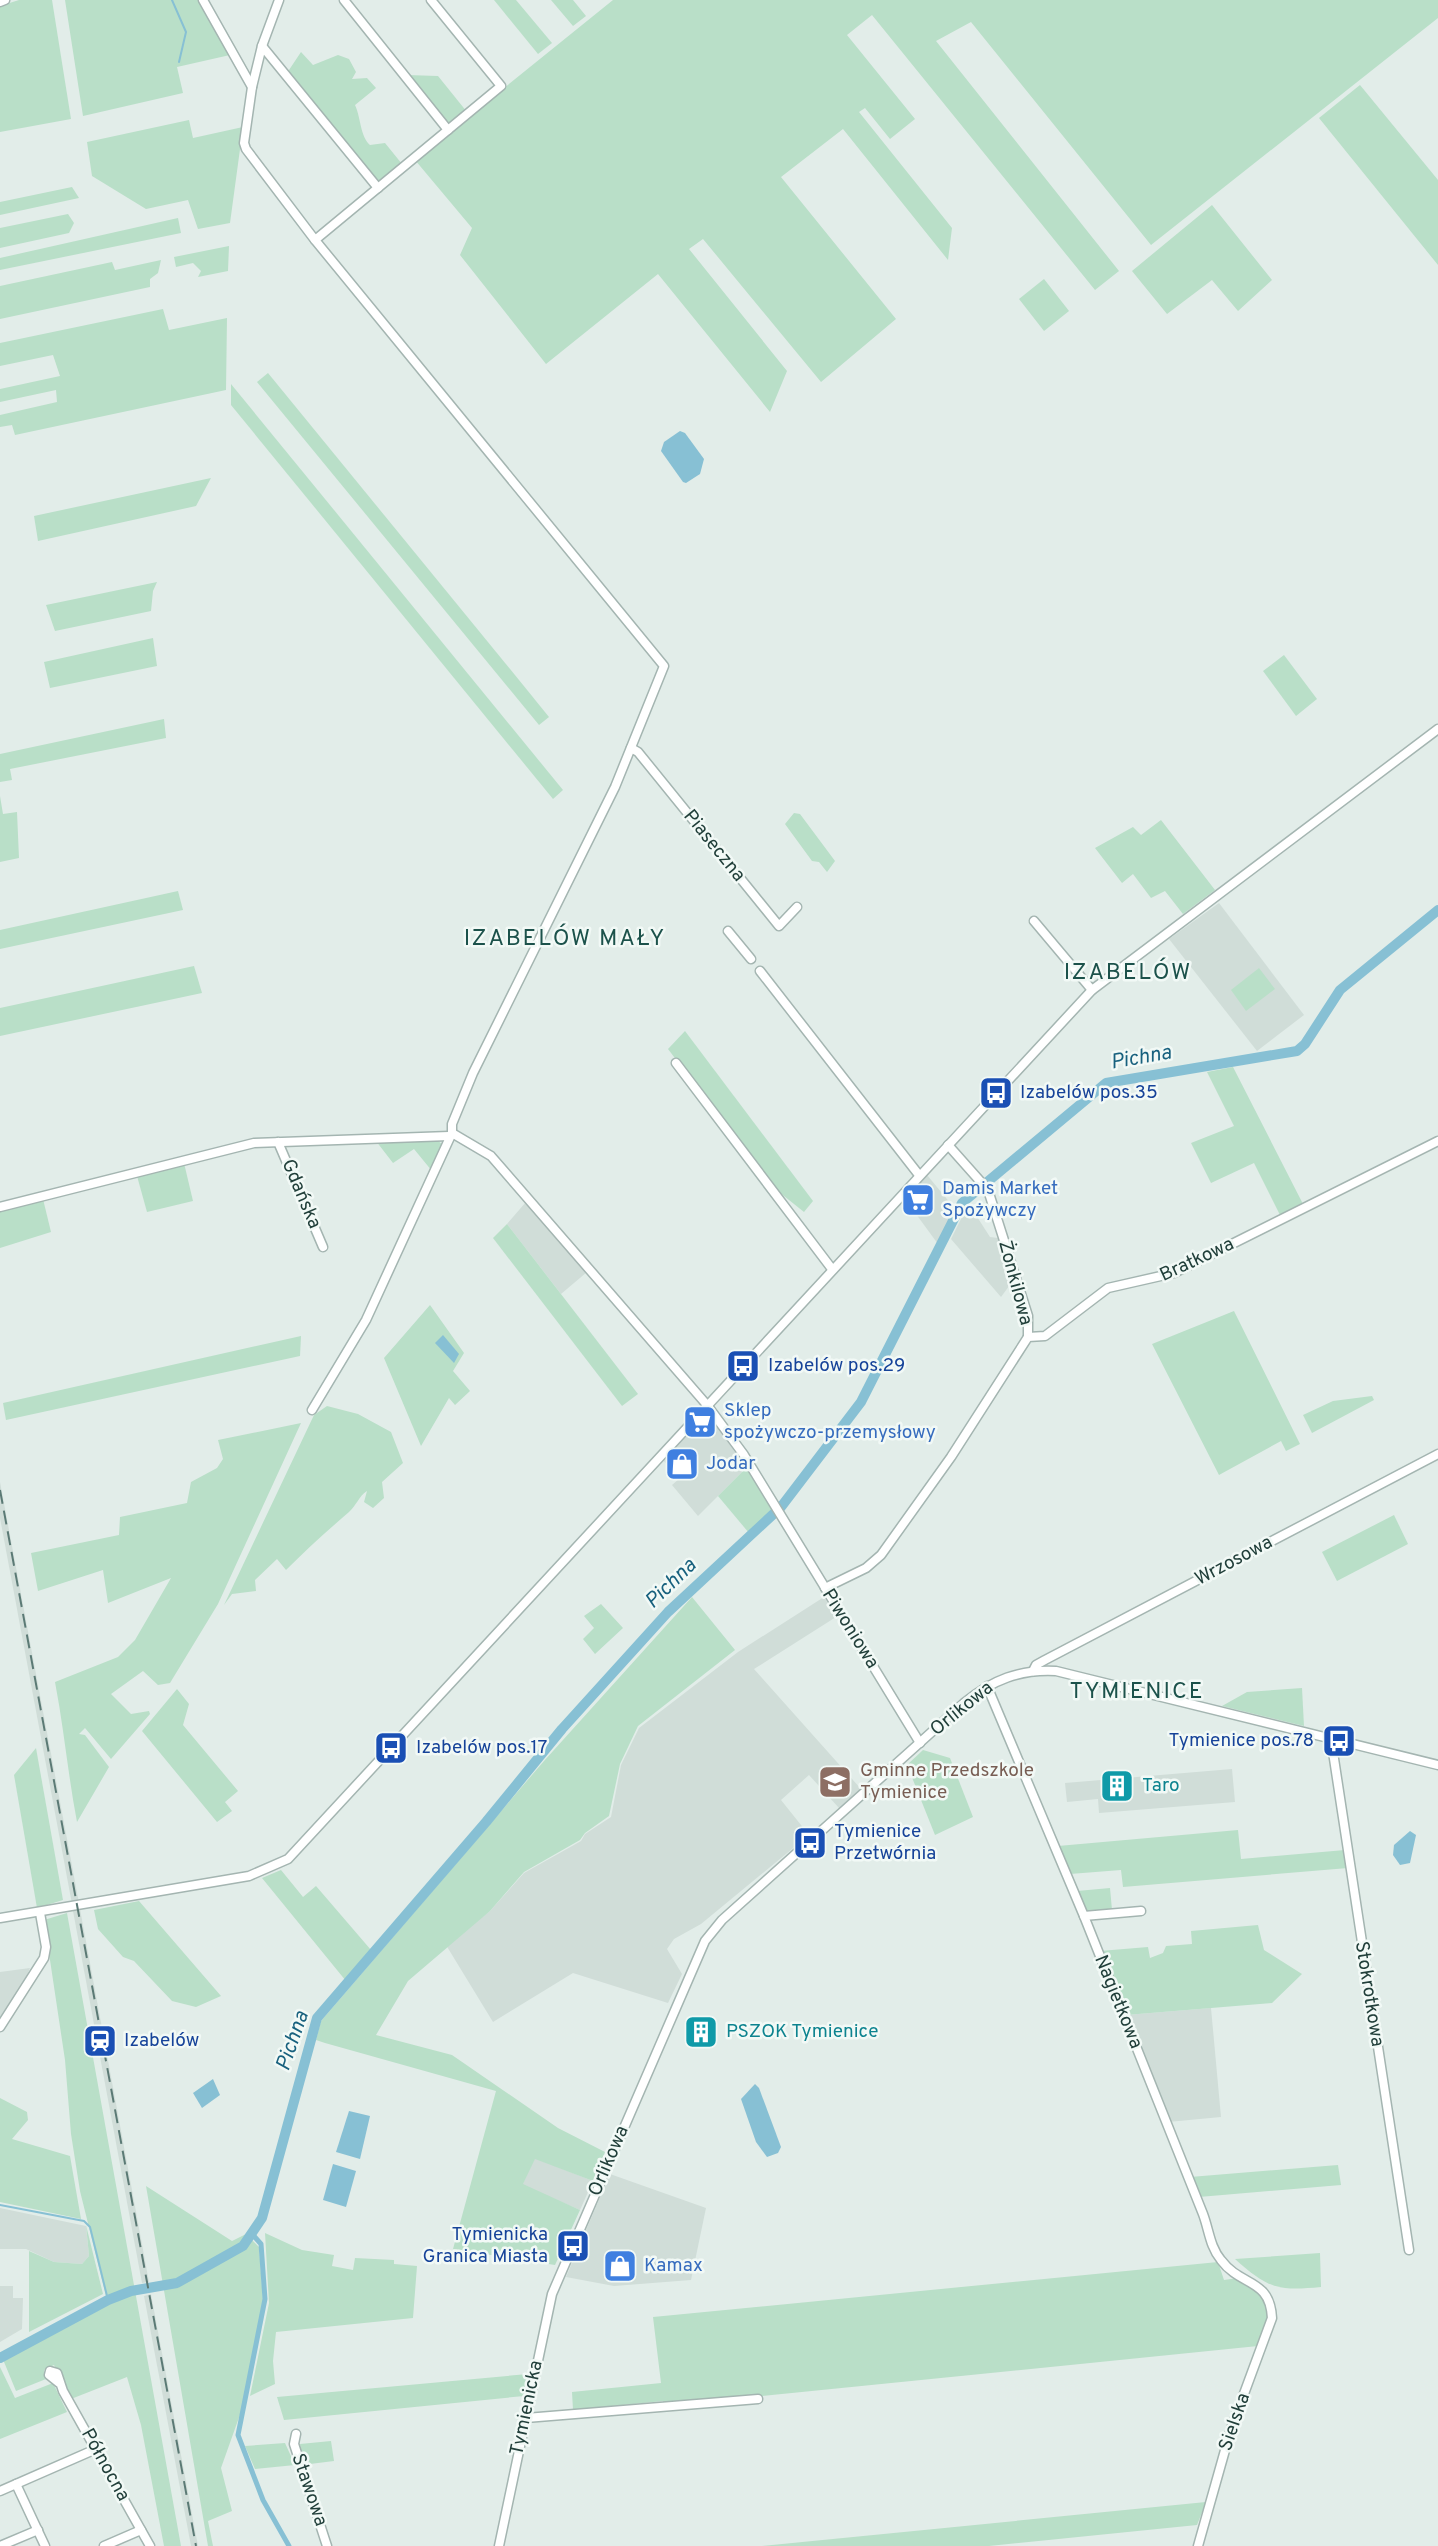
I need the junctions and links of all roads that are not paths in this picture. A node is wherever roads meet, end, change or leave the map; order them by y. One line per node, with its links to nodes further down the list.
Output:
1 (5, 0): 6 (street)
2 (203, 0): 8 (street)
3 (279, 0): 7 (street)
4 (344, 0): 9 (street)
5 (431, 0): 9 (street)
6 (0, 2)
7 (262, 46): 8 (street); 10 (street)
8 (252, 87): 11 (street)
9 (448, 130): 10 (street)
10 (378, 188): 11 (street)
11 (315, 240): 13 (street)
12 (1438, 729): 19 (street)
13 (631, 748): 14 (street, Piaseczna); 21 (street)
14 (797, 907)
15 (1034, 920): 19 (street)
16 (728, 931): 17 (street)
17 (751, 959)
18 (760, 971): 25 (street)
19 (1092, 990): 24 (street)
20 (676, 1063): 28 (street)
21 (451, 1135): 23 (street); 30 (street, Piwoniowa); 31 (street)
22 (1438, 1141): 29 (street, Bratkowa)
23 (278, 1142): 26 (street); 27 (street, Gdańska)
24 (948, 1145): 25 (street); 29 (street, Żonkilowa)
25 (919, 1175): 28 (street)
26 (0, 1207)
27 (323, 1247)
28 (832, 1269): 30 (street)
29 (1028, 1337): 33 (street)
30 (707, 1405): 33 (street, Piwoniowa); 40 (street)
31 (312, 1410)
32 (1438, 1454): 34 (street, Wrzosowa)
33 (825, 1587): 37 (street, Piwoniowa)
34 (1033, 1671): 35 (street, Orlikowa); 36 (street, Orlikowa)
35 (987, 1686): 37 (street, Orlikowa); 41 (street, Nagietkowa)
36 (1331, 1739): 38 (street, Orlikowa); 44 (street, Stokrotkowa)
37 (920, 1743): 45 (street, Orlikowa)
38 (1438, 1765)
39 (1141, 1911): 41 (street)
40 (40, 1913): 42 (street); 43 (street)
41 (1084, 1916): 46 (street, Nagietkowa)
42 (0, 1918)
43 (0, 2028)
44 (1409, 2250)
45 (562, 2272): 49 (street, Tymienicka)
46 (1270, 2299): 62 (street, Sielska)
47 (59, 2383): 51 (street, Północna)
48 (758, 2399): 49 (street)
49 (526, 2418): 61 (street, Tymienicka)
50 (296, 2434): 60 (street, Stawowa)
51 (96, 2449): 52 (street); 54 (street, Północna)
52 (16, 2484): 53 (street); 55 (street)
53 (0, 2491)
54 (141, 2529): 58 (street); 59 (street, Północna)
55 (38, 2530): 56 (street); 57 (street)
56 (0, 2546)
57 (45, 2546)
58 (104, 2546)
59 (150, 2546)
60 (327, 2546)
61 (499, 2546)
62 (1198, 2546)

